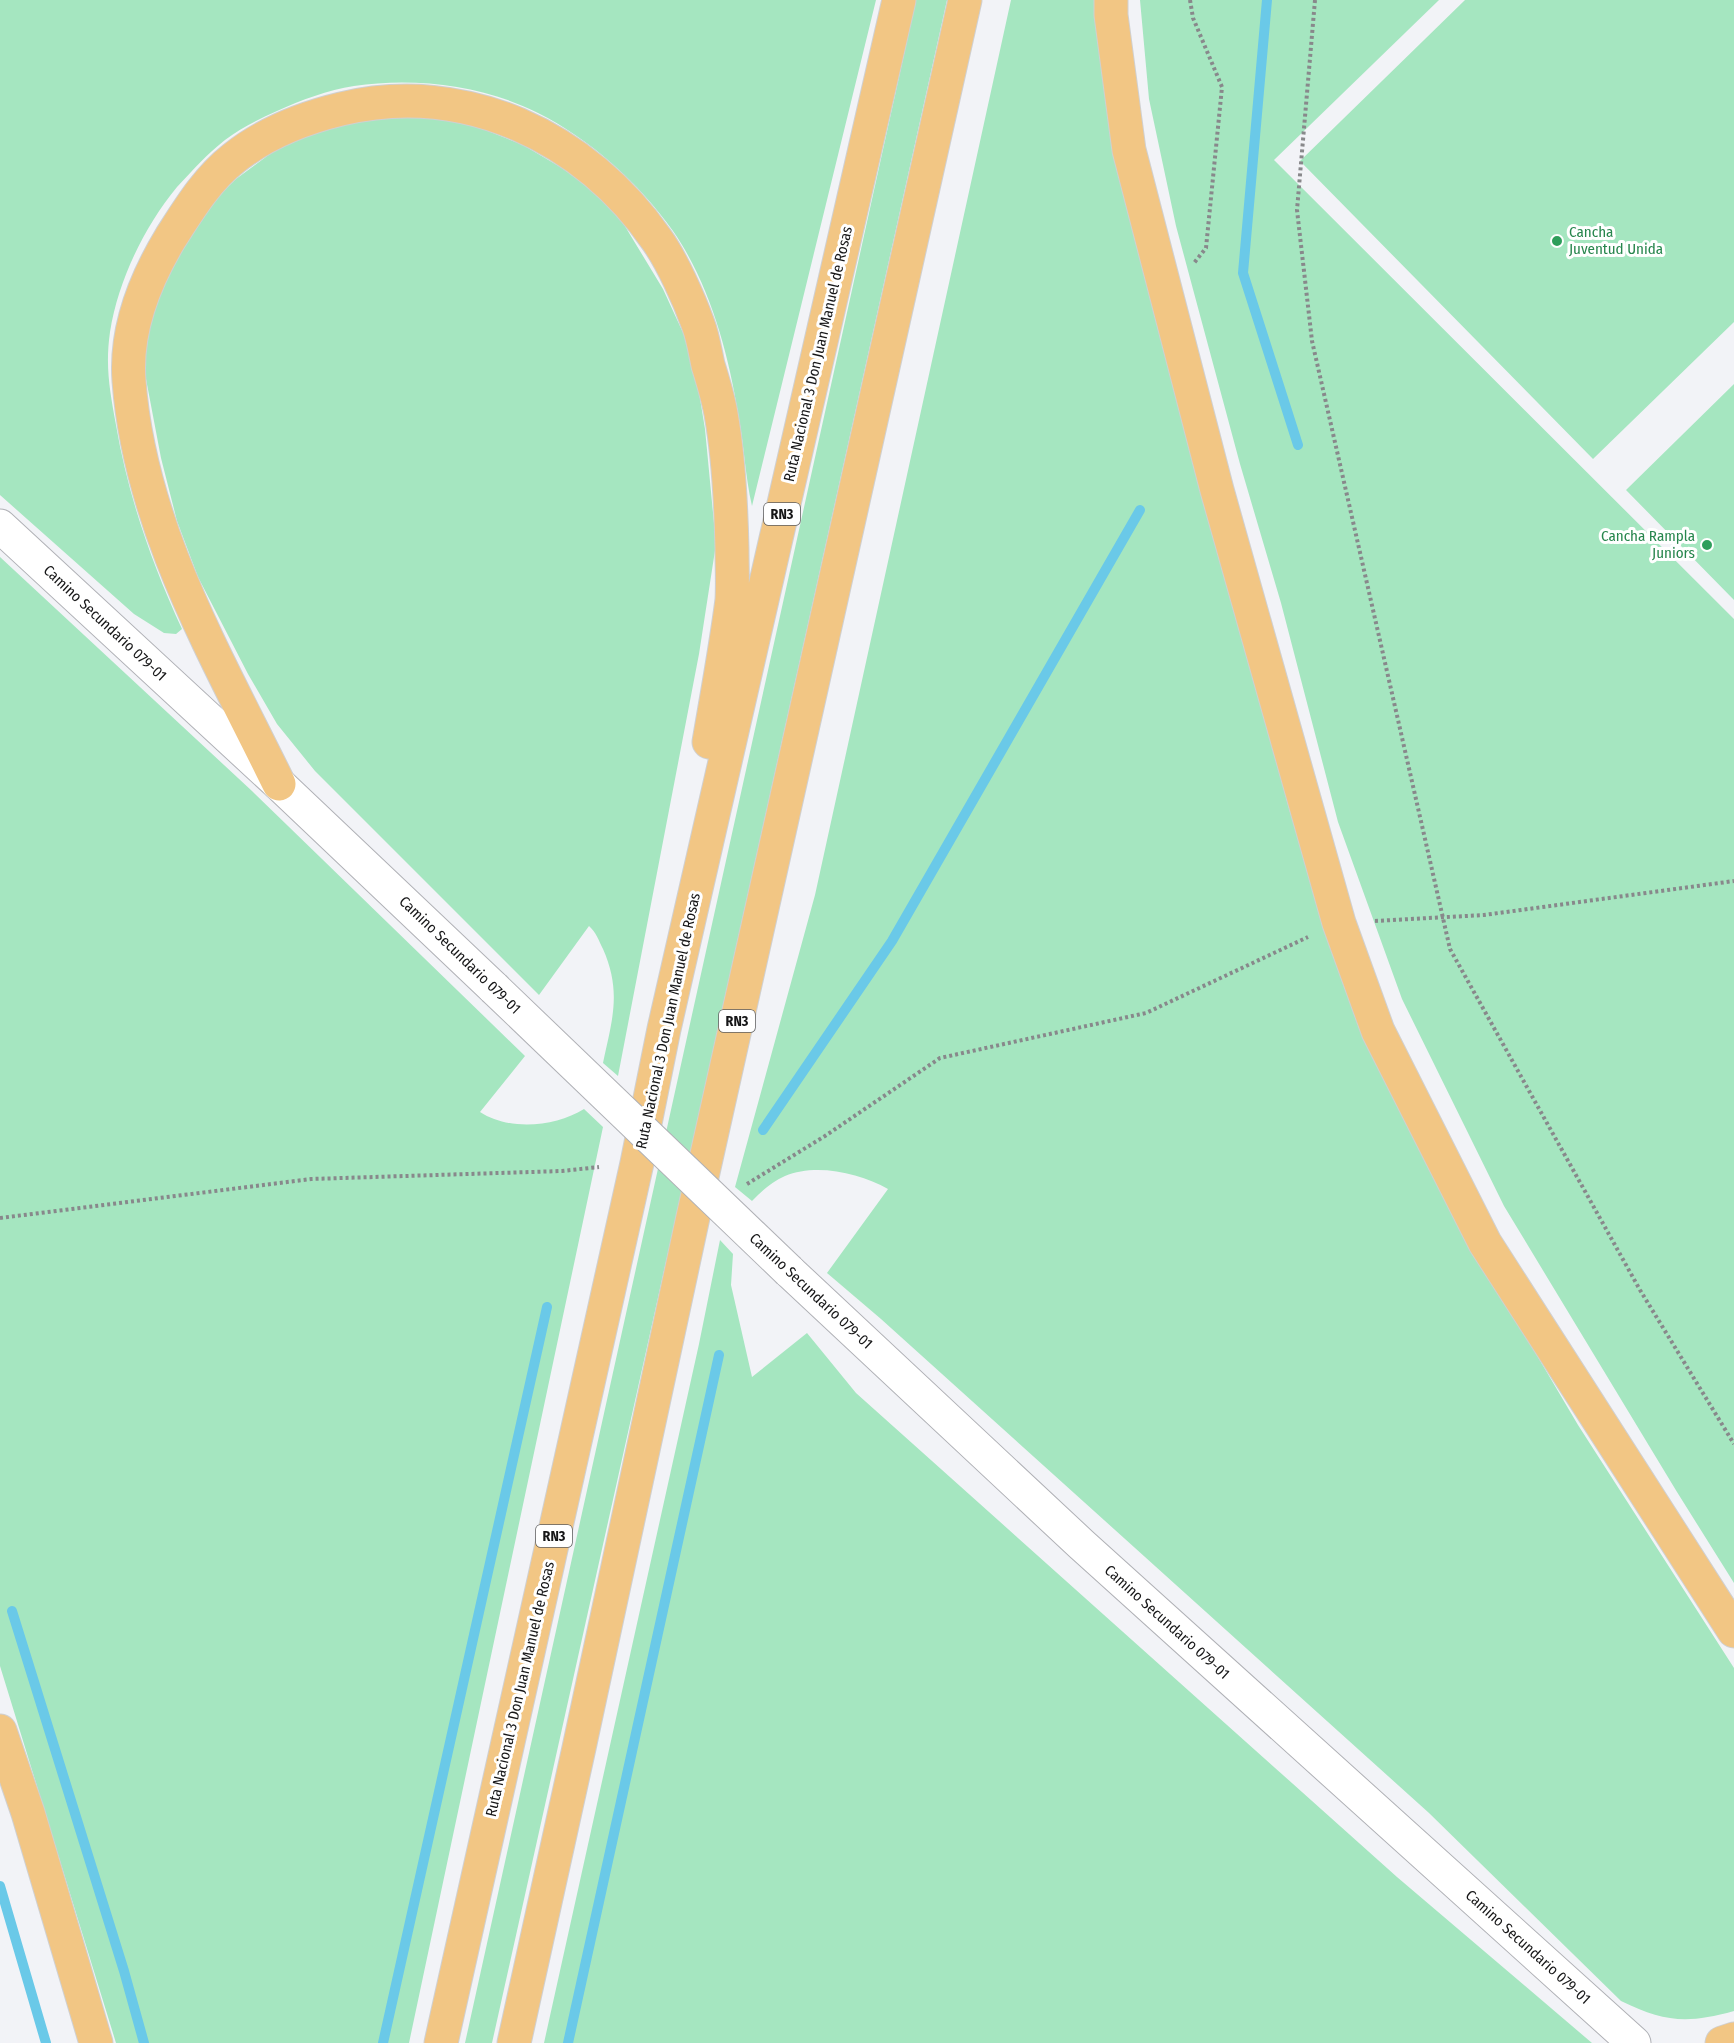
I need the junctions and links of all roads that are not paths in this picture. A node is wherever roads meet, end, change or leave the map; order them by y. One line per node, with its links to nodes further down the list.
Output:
1 (899, 0): 6 (highway, Ruta Nacional 3 Don Juan Manuel de Rosas / RN3)
2 (965, 0): 12 (highway, RN3)
3 (1111, 0): 7 (highway)
4 (0, 526): 5 (main road, Camino Secundario 079-01)
5 (279, 784): 6 (highway); 13 (main road, Camino Secundario 079-01, bridge)
6 (664, 1029): 11 (highway, Ruta Nacional 3 Don Juan Manuel de Rosas / RN3)
7 (1734, 1631)
8 (0, 1731): 10 (highway)
9 (1734, 2039): 14 (highway)
10 (96, 2043)
11 (441, 2043)
12 (514, 2043)
13 (1634, 2043)
14 (1722, 2043)

